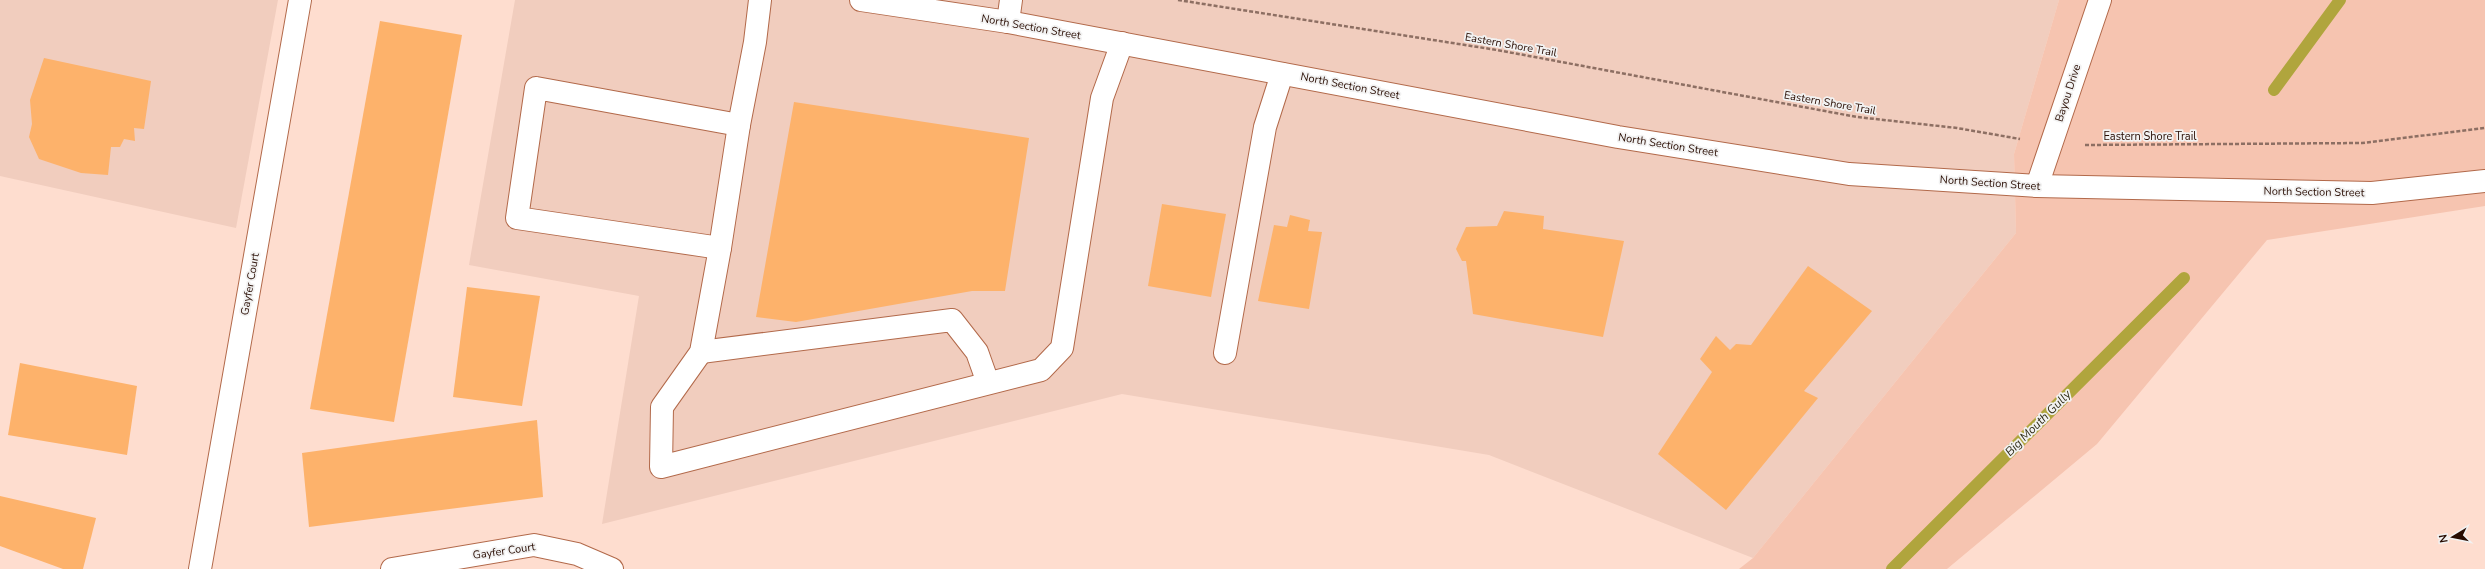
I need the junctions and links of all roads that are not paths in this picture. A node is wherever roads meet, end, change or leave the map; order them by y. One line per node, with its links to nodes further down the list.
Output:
1 (300, 0): 16 (main road, Gayfer Court)
2 (760, 0): 9 (main road)
3 (861, 0): 6 (main road, North Section Street)
4 (1011, 0): 6 (main road)
5 (2100, 0): 11 (main road, Bayou Drive)
6 (1008, 22): 7 (main road, North Section Street)
7 (1122, 43): 8 (main road, North Section Street); 15 (main road)
8 (1282, 74): 11 (main road, North Section Street); 14 (main road)
9 (739, 124): 12 (main road); 12 (main road)
10 (2485, 181): 11 (main road, North Section Street)
11 (2037, 186)
12 (720, 248): 13 (main road)
13 (700, 352): 15 (main road); 15 (main road)
14 (1225, 353)
15 (988, 384)
16 (200, 569)
17 (392, 569): 18 (main road, Gayfer Court)
18 (612, 569)

